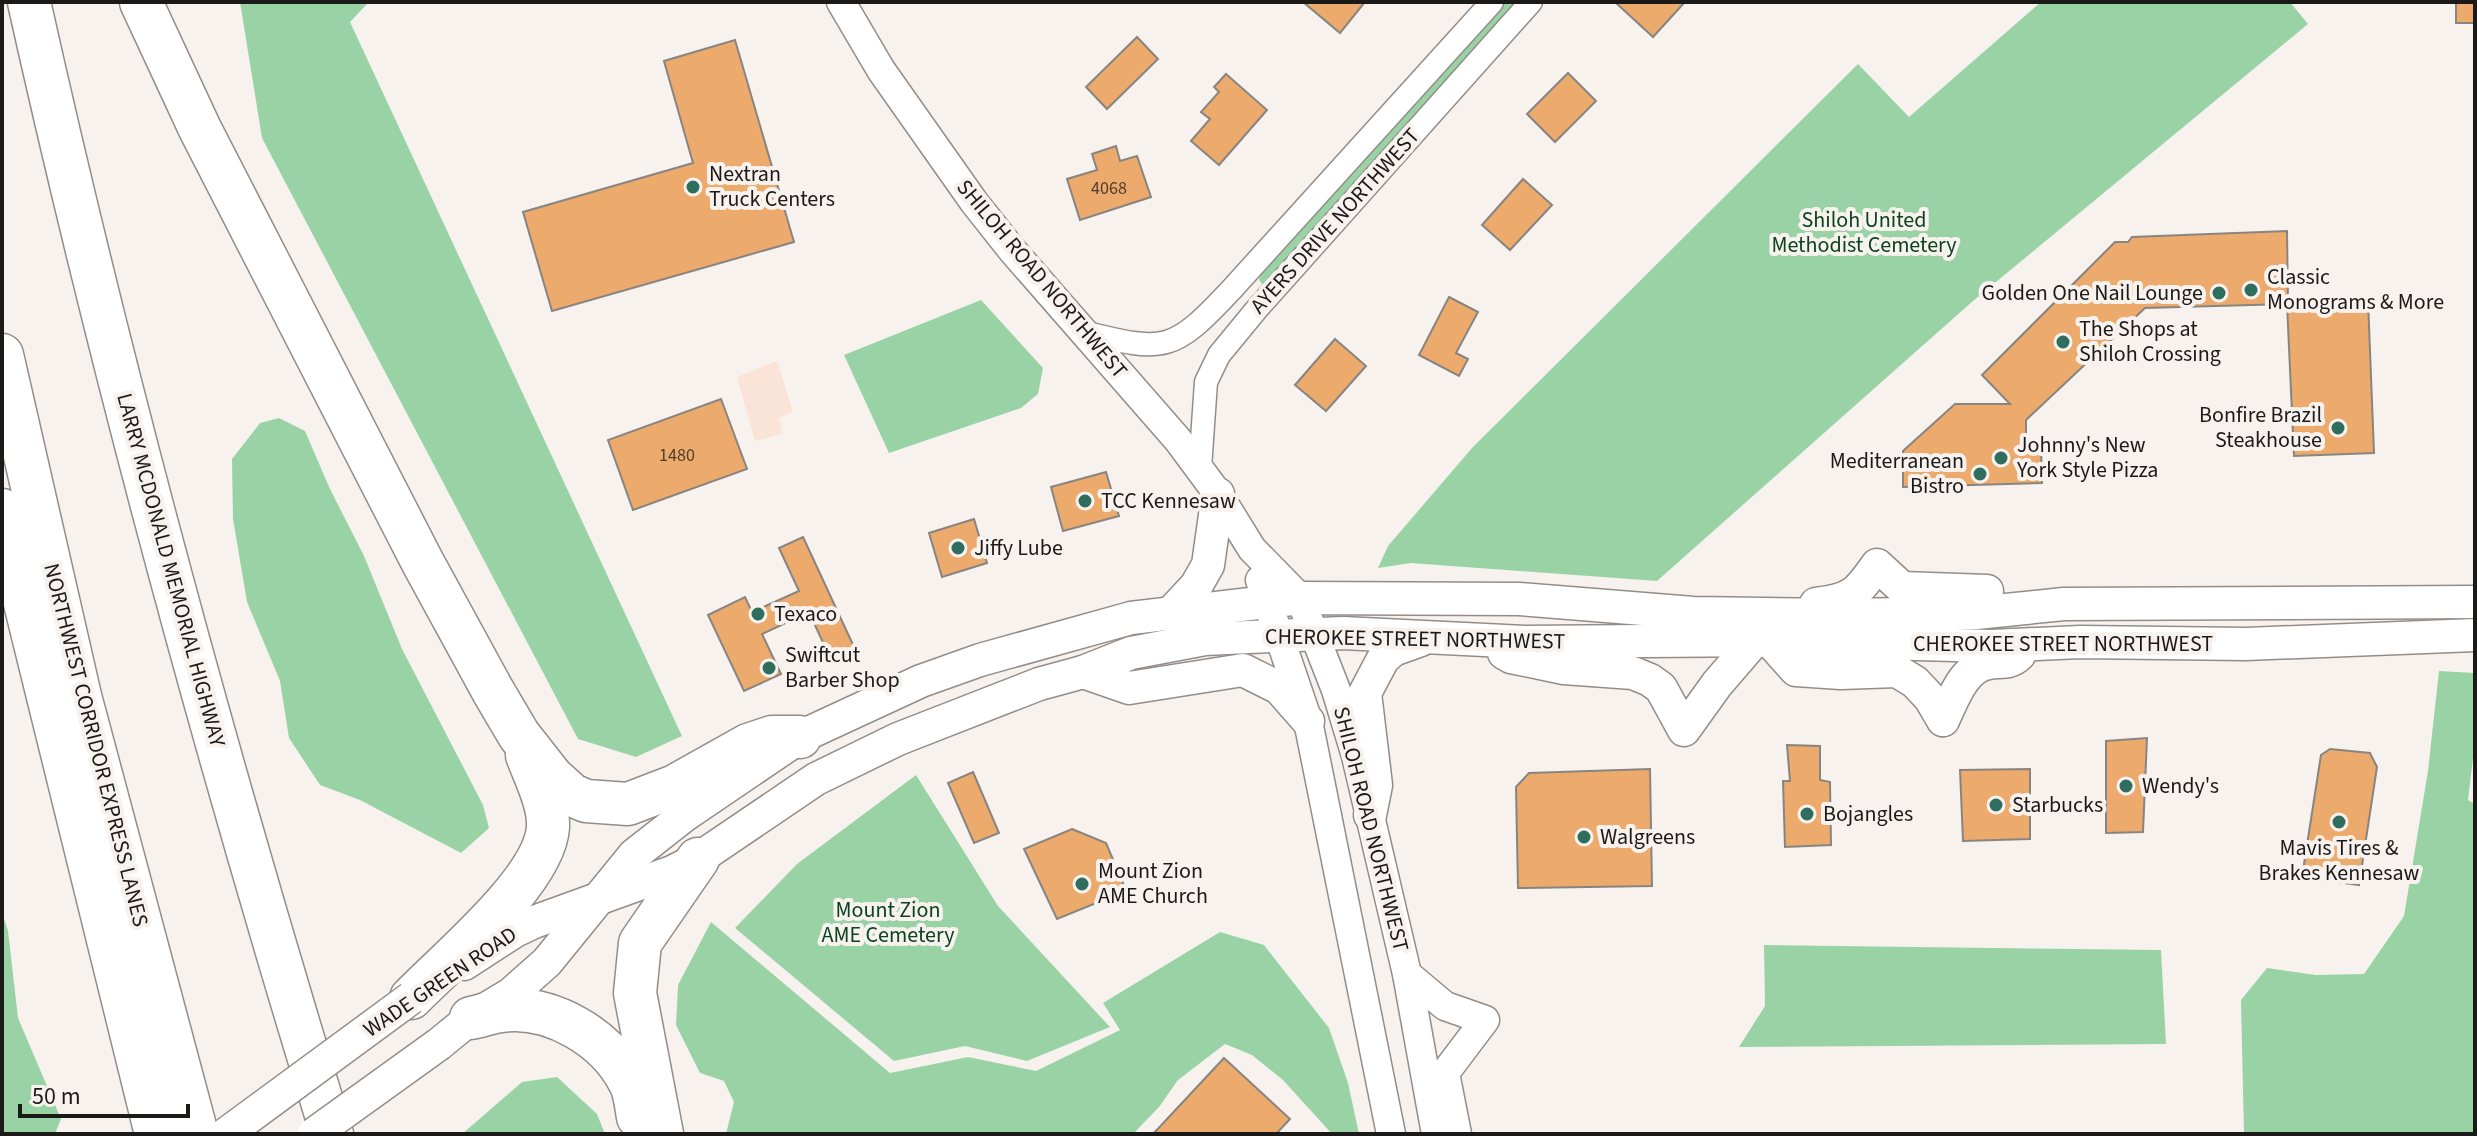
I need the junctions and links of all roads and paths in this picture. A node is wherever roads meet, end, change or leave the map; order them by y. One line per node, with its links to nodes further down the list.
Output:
1 (29, 2): 38 (highway, LARRY MCDONALD MEMORIAL HIGHWAY)
2 (141, 2): 26 (highway)
3 (841, 2): 6 (street, SHILOH ROAD NORTHWEST)
4 (1492, 2): 6 (street, AYERS DRIVE NORTHWEST)
5 (1531, 2): 8 (street, AYERS DRIVE NORTHWEST)
6 (1083, 332): 8 (street, SHILOH ROAD NORTHWEST)
7 (2, 355): 35 (highway, NORTHWEST CORRIDOR EXPRESS LANES)
8 (1200, 468): 9 (street, SHILOH ROAD NORTHWEST)
9 (1218, 494): 11 (street, SHILOH ROAD NORTHWEST); 16 (main road)
10 (2, 510): 34 (highway)
11 (1252, 549): 12 (street, SHILOH ROAD NORTHWEST); 13 (street, SHILOH ROAD NORTHWEST)
12 (1300, 598): 13 (main road, CHEROKEE STREET NORTHWEST); 17 (main road, CHEROKEE STREET NORTHWEST); 18 (street, SHILOH ROAD NORTHWEST)
13 (1266, 602): 16 (main road, CHEROKEE STREET NORTHWEST); 19 (street, SHILOH ROAD NORTHWEST)
14 (2475, 602): 15 (main road, CHEROKEE STREET NORTHWEST)
15 (2064, 604): 17 (main road, CHEROKEE STREET NORTHWEST); 17 (main road)
16 (1169, 615): 27 (main road, CHEROKEE STREET NORTHWEST)
17 (1755, 632): 22 (main road, CHEROKEE STREET NORTHWEST); 22 (main road); 23 (main road, CHEROKEE STREET NORTHWEST); 23 (main road)
18 (1314, 634): 19 (main road, CHEROKEE STREET NORTHWEST); 21 (main road, CHEROKEE STREET NORTHWEST); 28 (street, SHILOH ROAD NORTHWEST)
19 (1278, 635): 24 (main road, CHEROKEE STREET NORTHWEST); 25 (street, SHILOH ROAD NORTHWEST)
20 (2475, 635): 23 (main road, CHEROKEE STREET NORTHWEST)
21 (1427, 638): 22 (main road, CHEROKEE STREET NORTHWEST); 28 (main road)
22 (1480, 639)
23 (2032, 642)
24 (1083, 672): 25 (main road); 29 (main road, CHEROKEE STREET NORTHWEST)
25 (1308, 721): 41 (street, SHILOH ROAD NORTHWEST)
26 (519, 735): 27 (highway); 32 (highway)
27 (800, 737): 30 (main road, CHEROKEE STREET NORTHWEST)
28 (1370, 815): 31 (street, SHILOH ROAD NORTHWEST)
29 (698, 859): 30 (main road, CHEROKEE STREET NORTHWEST); 40 (highway)
30 (598, 899): 32 (main road, WADE GREEN ROAD); 33 (main road, WADE GREEN ROAD)
31 (1407, 974): 42 (street, SHILOH ROAD NORTHWEST); 43 (street)
32 (411, 998): 36 (main road, WADE GREEN ROAD, bridge)
33 (471, 1018): 37 (main road, WADE GREEN ROAD, bridge); 39 (highway)
34 (156, 1134)
35 (197, 1134)
36 (226, 1134)
37 (314, 1134)
38 (332, 1134)
39 (642, 1134)
40 (662, 1134)
41 (1391, 1134)
42 (1436, 1134)
43 (1457, 1134)

